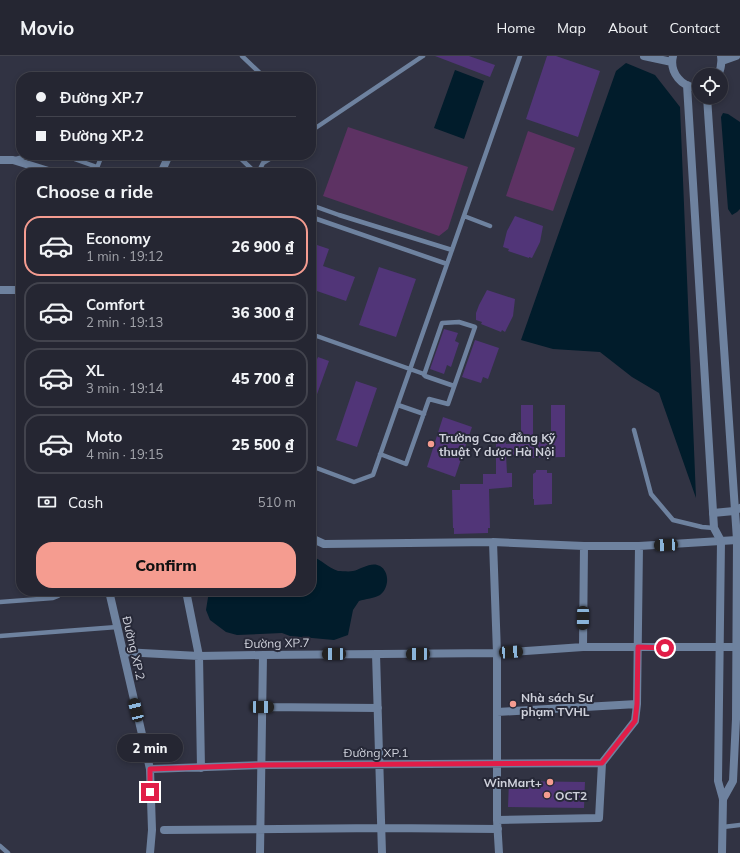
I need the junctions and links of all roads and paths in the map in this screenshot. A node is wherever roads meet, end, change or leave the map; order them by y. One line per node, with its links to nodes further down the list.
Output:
1 (242, 56): 8 (lane)
2 (520, 56): 25 (lane)
3 (644, 56): 6 (street)
4 (736, 56): 7 (street)
5 (419, 57): 12 (lane)
6 (672, 59): 9 (street)
7 (721, 59)
8 (259, 72)
9 (687, 85): 10 (street); 42 (street)
10 (692, 86)
11 (708, 104): 41 (street)
12 (316, 128)
13 (16, 159): 15 (lane)
14 (0, 160): 15 (street)
15 (13, 160): 21 (street)
16 (77, 160): 20 (lane)
17 (100, 160): 20 (lane)
18 (243, 160): 22 (lane)
19 (268, 160): 23 (lane)
20 (97, 167)
21 (39, 168)
22 (251, 168)
23 (260, 168)
24 (316, 207): 28 (lane)
25 (464, 216): 27 (lane); 28 (lane)
26 (316, 219): 29 (lane)
27 (490, 226)
28 (452, 250): 29 (lane)
29 (447, 264): 33 (lane)
30 (0, 290): 31 (street)
31 (16, 290)
32 (316, 336): 33 (lane)
33 (410, 369): 34 (lane); 36 (lane)
34 (424, 374): 35 (lane); 35 (lane)
35 (454, 386): 37 (lane)
36 (398, 405): 37 (lane); 39 (lane)
37 (424, 414): 39 (lane)
38 (634, 430): 43 (lane)
39 (380, 454): 40 (lane)
40 (316, 468)
41 (737, 509): 42 (street); 45 (street)
42 (713, 513): 43 (street)
43 (714, 528): 46 (street)
44 (316, 540): 47 (street)
45 (737, 540): 46 (street); 58 (street)
46 (721, 541): 49 (street); 59 (street)
47 (493, 542): 48 (street); 61 (street)
48 (584, 546): 49 (street); 56 (street)
49 (639, 546): 57 (street)
50 (58, 596): 53 (lane)
51 (110, 596): 54 (street, Đường XP.2)
52 (187, 596): 64 (street)
53 (0, 602)
54 (117, 627): 55 (lane); 60 (street, Đường XP.2)
55 (0, 636)
56 (583, 647): 57 (street, Đường XP.7); 61 (street, Đường XP.7)
57 (638, 647): 59 (street, Đường XP.7); 66 (street)
58 (736, 647): 59 (street, Đường XP.7); 65 (street)
59 (720, 648): 77 (street)
60 (123, 652): 64 (street, Đường XP.7); 76 (street, Đường XP.2)
61 (497, 653): 62 (street, Đường XP.7); 69 (street)
62 (376, 654): 63 (street, Đường XP.7); 68 (street)
63 (263, 655): 64 (street, Đường XP.7); 67 (street)
64 (199, 656): 75 (street)
65 (738, 686): 70 (street)
66 (637, 704): 69 (street); 71 (street)
67 (262, 707): 68 (street); 74 (street)
68 (378, 708): 72 (street)
69 (497, 712): 73 (street)
70 (738, 719): 77 (street)
71 (602, 763): 73 (street, Đường XP.1); 78 (street)
72 (380, 764): 73 (street, Đường XP.1); 74 (street, Đường XP.1); 82 (street)
73 (497, 764): 78 (street)
74 (261, 765): 75 (street, Đường XP.1); 81 (street)
75 (201, 768): 76 (street, Đường XP.1)
76 (150, 769): 86 (street, Đường XP.2)
77 (723, 799): 80 (street)
78 (497, 824): 82 (street); 89 (street)
79 (740, 825): 80 (lane)
80 (722, 826): 90 (street)
81 (260, 828): 82 (street); 83 (street); 87 (street)
82 (382, 828): 88 (street)
83 (164, 830)
84 (0, 846): 85 (lane)
85 (8, 853)
86 (150, 853)
87 (260, 853)
88 (382, 853)
89 (499, 853)
90 (722, 853)

